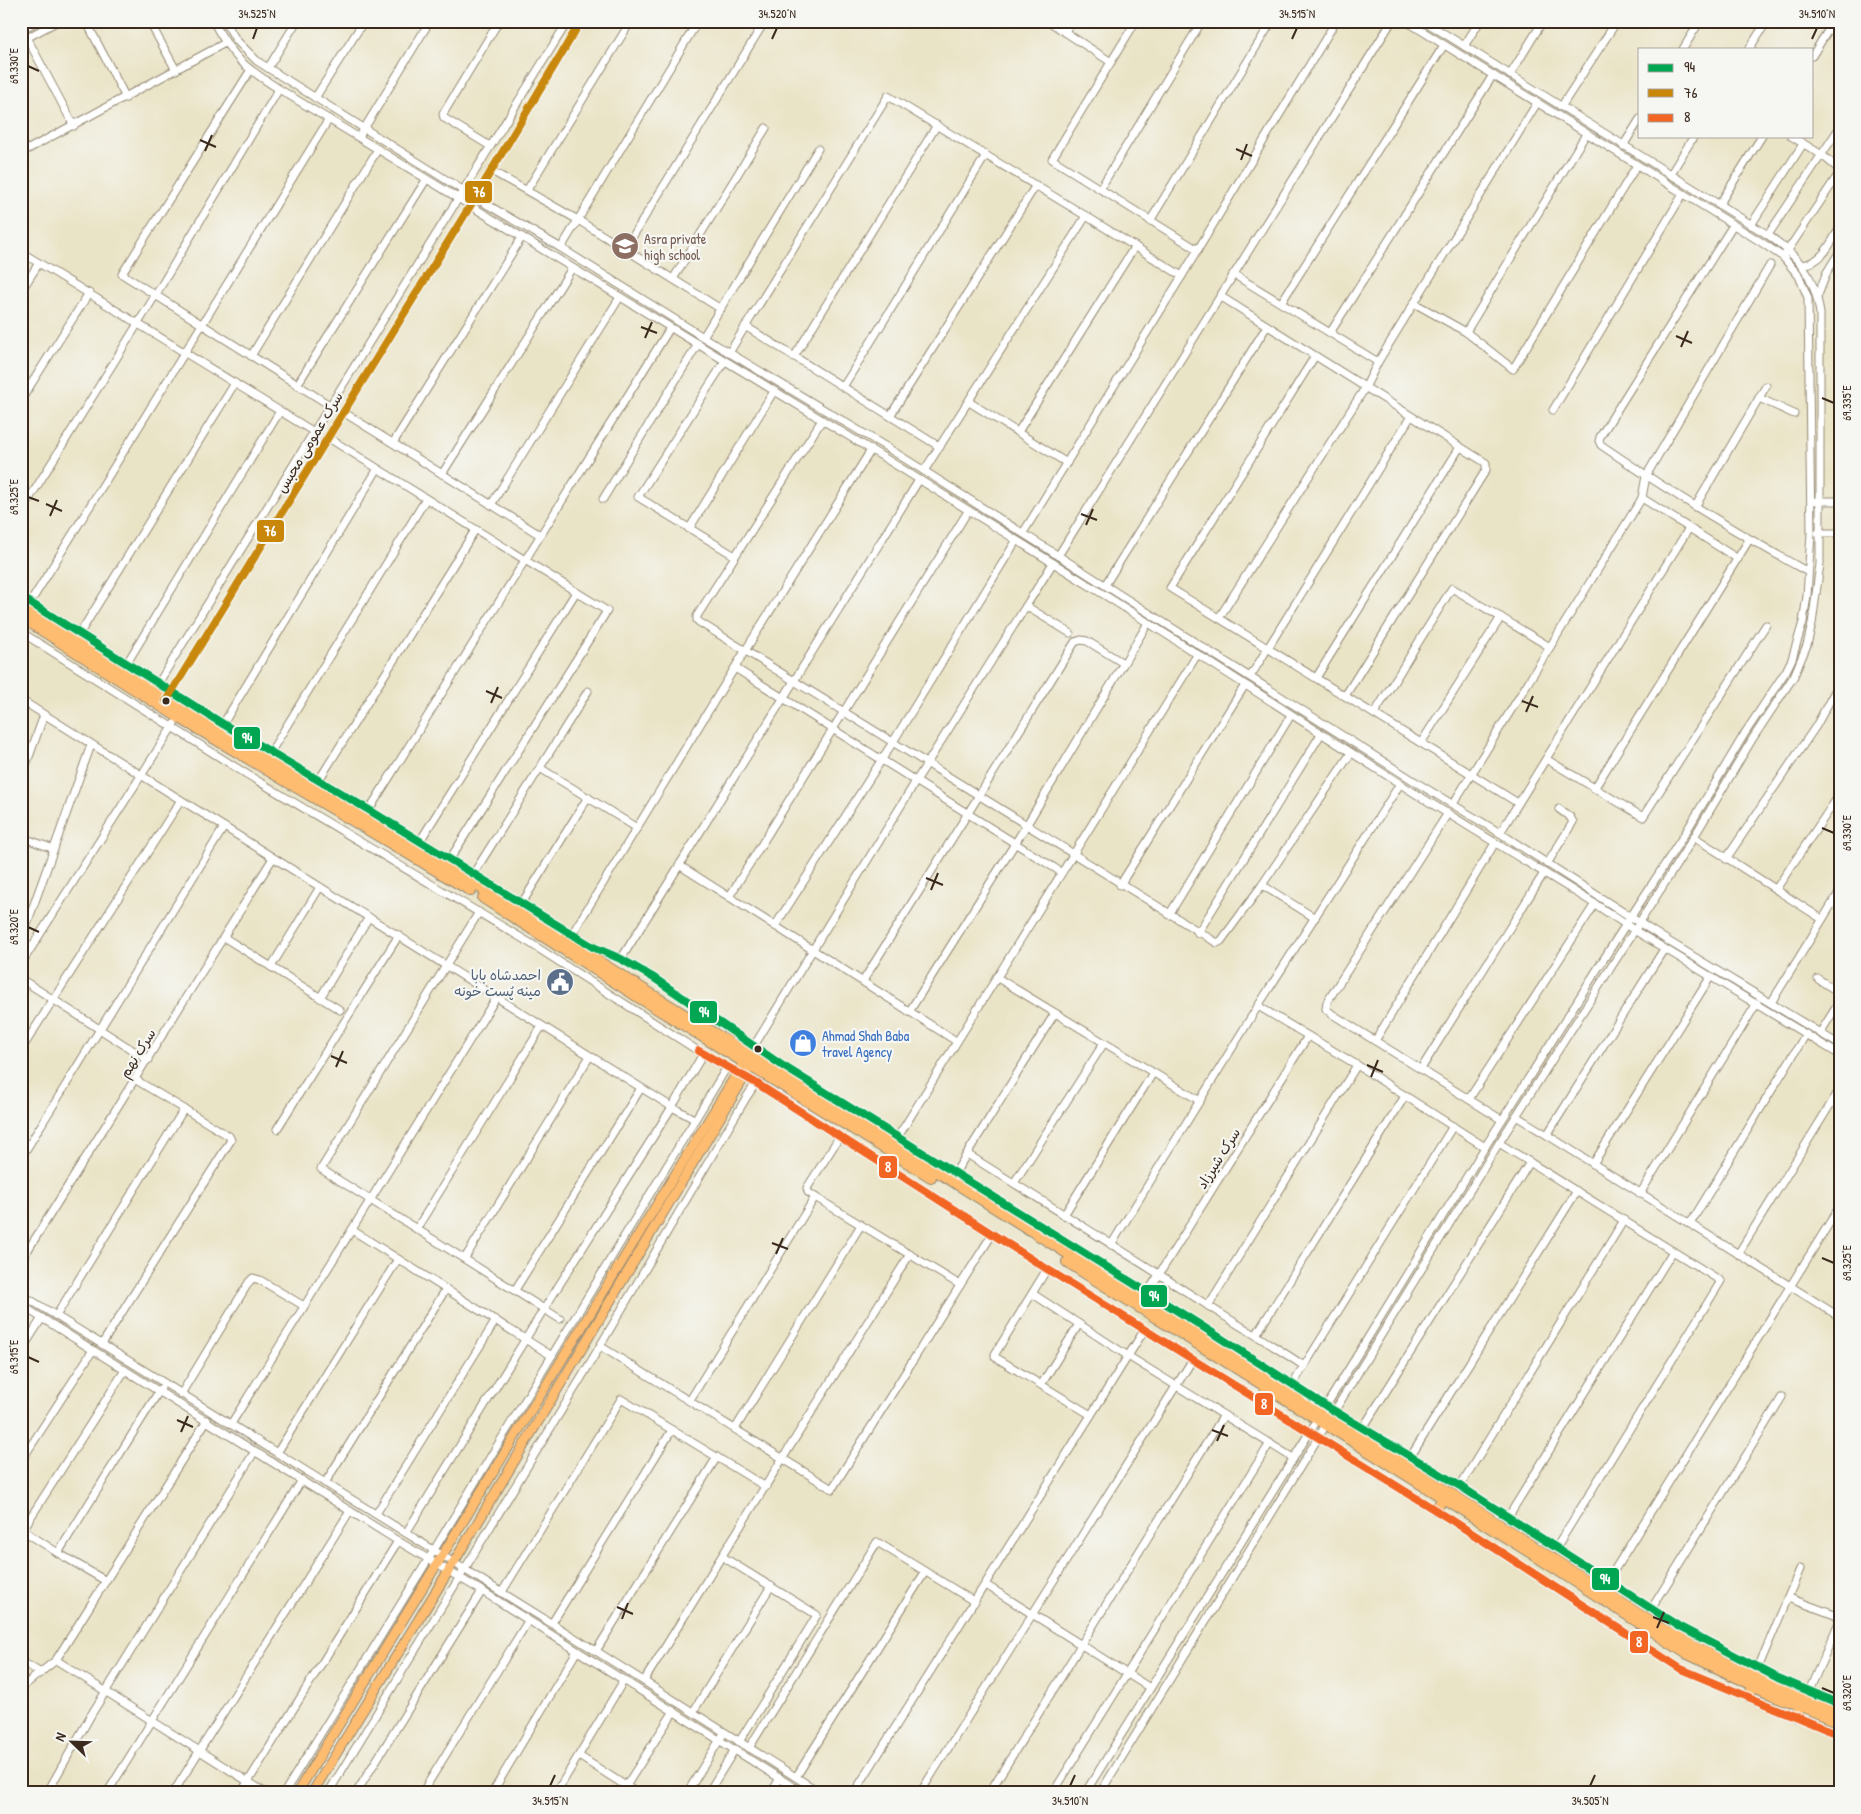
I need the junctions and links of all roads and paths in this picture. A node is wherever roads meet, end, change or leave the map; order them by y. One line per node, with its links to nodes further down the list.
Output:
1 (37, 21): 31 (street)
2 (58, 21): 33 (street)
3 (86, 21): 47 (street)
4 (150, 21): 42 (street)
5 (213, 21): 34 (street)
6 (225, 21): 41 (street)
7 (296, 21): 41 (street)
8 (364, 21): 48 (street)
9 (430, 21): 56 (street)
10 (499, 21): 65 (street)
11 (568, 21): 65 (street, سرک عمومی محبس)
12 (580, 21): 73 (street, سرک عمومی محبس)
13 (631, 21): 79 (street)
14 (698, 21): 87 (street)
15 (765, 21): 96 (street)
16 (1048, 21): 32 (street)
17 (1071, 21): 32 (street)
18 (1136, 21): 40 (street)
19 (1202, 21): 78 (street)
20 (1272, 21): 88 (street)
21 (1336, 21): 97 (street)
22 (1392, 21): 106 (street)
23 (1406, 21): 35 (street)
24 (1424, 21): 36 (street)
25 (1480, 21): 36 (street)
26 (1543, 21): 44 (street)
27 (1617, 21): 50 (street)
28 (1700, 21): 37 (street)
29 (1767, 21): 38 (street)
30 (1834, 21): 39 (street)
31 (22, 29)
32 (1065, 32): 40 (street)
33 (24, 39): 54 (street)
34 (225, 43): 42 (street); 43 (street)
35 (1444, 45): 45 (street); 115 (street)
36 (1464, 46): 44 (street)
37 (1684, 48)
38 (1751, 48)
39 (1814, 53)
40 (1111, 62): 78 (street)
41 (268, 68): 48 (street)
42 (176, 70): 47 (street)
43 (250, 71): 46 (street); 112 (street)
44 (1510, 75): 50 (street)
45 (1493, 76): 49 (street); 124 (street)
46 (279, 90): 51 (street); 112 (street)
47 (126, 98): 54 (street)
48 (315, 98): 56 (street)
49 (1537, 103): 58 (street); 116 (street)
50 (1562, 107): 66 (street)
51 (329, 119): 59 (street); 119 (street)
52 (1638, 122): 66 (street)
53 (937, 125): 70 (street); 120 (street); 130 (street)
54 (74, 126): 69 (street)
55 (1840, 127): 71 (street)
56 (364, 128): 59 (street); 80 (street)
57 (766, 128): 108 (street)
58 (1586, 134): 72 (street); 123 (street)
59 (358, 137): 67 (street)
60 (1693, 138): 75 (street)
61 (1761, 138): 84 (street)
62 (1794, 138): 64 (street)
63 (21, 141): 69 (street)
64 (1803, 144): 71 (street); 90 (street)
65 (490, 146): 80 (street, سرک عمومی محبس)
66 (1623, 146): 75 (street)
67 (378, 149): 76 (street); 129 (street)
68 (818, 149): 117 (street)
69 (24, 152)
70 (986, 155): 77 (street); 137 (street)
71 (1822, 155): 74 (street); 92 (street)
72 (1637, 165): 81 (street); 123 (street)
73 (490, 170): 79 (street); 82 (street, سرک عمومی محبس)
74 (1840, 171): 98 (street)
75 (1670, 175): 84 (street)
76 (426, 180): 83 (street); 135 (street)
77 (1036, 185): 86 (street); 148 (street)
78 (1100, 189): 88 (street)
79 (527, 190): 87 (street)
80 (464, 191): 82 (street); 83 (street, سرک عمومی محبس)
81 (1683, 194): 89 (street); 144 (street)
82 (475, 198): 85 (street, سرک عمومی محبس); 95 (street)
83 (458, 200): 85 (street); 143 (street, سرک عمومی محبس)
84 (1718, 205): 90 (street)
85 (470, 206): 93 (street); 146 (street, سرک عمومی محبس)
86 (1086, 216): 94 (street); 142 (street)
87 (578, 220): 95 (street); 96 (street)
88 (1150, 221): 97 (street)
89 (1733, 225): 101 (street); 164 (street)
90 (1751, 225): 92 (street)
91 (1840, 228): 104 (street)
92 (1768, 236): 98 (street)
93 (522, 238): 105 (street); 154 (street)
94 (1135, 246): 107 (street); 152 (street)
95 (560, 248): 125 (street)
96 (625, 249): 108 (street)
97 (1198, 250): 107 (street)
98 (1789, 250): 101 (street); 104 (street)
99 (1840, 251): 111 (street)
100 (21, 252): 102 (street)
101 (1783, 258): 169 (street)
102 (39, 263): 109 (street); 110 (street)
103 (1770, 265): 164 (street)
104 (1802, 266): 111 (street)
105 (572, 268): 114 (street); 163 (street)
106 (1233, 274): 113 (street); 115 (street)
107 (1182, 276): 160 (street)
108 (673, 279): 117 (street)
109 (21, 292)
110 (89, 293): 118 (street); 141 (street)
111 (1818, 295): 170 (street)
112 (155, 296): 118 (street); 119 (street)
113 (1220, 296): 121 (street); 187 (street)
114 (620, 297): 122 (street); 172 (street)
115 (1281, 303): 124 (street)
116 (1414, 303): 123 (street); 133 (street)
117 (721, 309): 125 (street)
118 (138, 323): 127 (street); 175 (street)
119 (202, 325): 127 (street); 129 (street)
120 (745, 326): 128 (street); 130 (street)
121 (1267, 326): 131 (street); 192 (street)
122 (670, 328): 126 (street); 183 (street)
123 (1466, 332)
124 (1330, 333): 133 (street)
125 (703, 337): 128 (street)
126 (698, 344): 132 (street); 166 (street)
127 (185, 352): 134 (street); 195 (street)
128 (729, 353): 162 (street)
129 (251, 356): 135 (street)
130 (794, 356): 137 (street)
131 (1315, 356): 138 (street); 199 (street)
132 (726, 361): 139 (street); 177 (street)
133 (1378, 362): 138 (street)
134 (235, 383): 145 (street); 203 (street)
135 (297, 385): 143 (street)
136 (1766, 386): 140 (street)
137 (842, 387): 148 (street)
138 (1365, 388): 149 (street); 199 (street)
139 (774, 391): 150 (street); 177 (street)
140 (1758, 398): 147 (street); 173 (street)
141 (21, 400)
142 (969, 402): 152 (street); 155 (street)
143 (331, 406): 151 (street, سرک عمومی محبس)
144 (1553, 410)
145 (280, 411): 151 (street); 212 (street)
146 (343, 412): 153 (street, سرک عمومی محبس); 154 (street)
147 (1794, 414)
148 (890, 416): 155 (street)
149 (1411, 416): 156 (street); 207 (street)
150 (822, 420): 157 (street); 186 (street)
151 (314, 432): 158 (street, سرک عمومی محبس)
152 (1018, 432): 160 (street)
153 (327, 438): 159 (street, سرک عمومی محبس); 161 (street)
154 (393, 444): 163 (street)
155 (940, 447): 162 (street)
156 (1460, 447): 216 (street); 223 (street)
157 (871, 450): 165 (street); 208 (street)
158 (302, 451): 159 (street); 220 (street, سرک عمومی محبس)
159 (314, 458): 222 (street, سرک عمومی محبس)
160 (1067, 463): 180 (street)
161 (377, 470): 168 (street); 231 (street)
162 (924, 471): 180 (street)
163 (442, 474): 172 (street)
164 (1646, 476): 167 (street); 173 (street)
165 (919, 480): 174 (street); 217 (street)
166 (603, 498)
167 (1642, 498): 176 (street); 206 (street)
168 (426, 499): 178 (street); 238 (street)
169 (1811, 501): 170 (street); 181 (street)
170 (1820, 501): 171 (street); 182 (street)
171 (1840, 501)
172 (491, 505): 183 (street)
173 (1695, 507): 184 (street)
174 (968, 511): 185 (street); 226 (street)
175 (21, 512)
176 (1690, 528): 188 (street); 240 (street)
177 (689, 529): 186 (street)
178 (475, 530): 189 (street); 247 (street)
179 (1840, 532): 182 (street)
180 (1023, 533): 187 (street)
181 (1811, 533): 182 (street); 191 (street)
182 (1820, 533): 266 (street)
183 (540, 535): 189 (street)
184 (1749, 540): 188 (street); 191 (street)
185 (1016, 541): 190 (street); 235 (street)
186 (735, 556): 208 (street)
187 (1058, 556): 192 (street)
188 (1738, 559): 250 (street)
189 (524, 560): 193 (street); 258 (street)
190 (1053, 563): 196 (street); 200 (street)
191 (1808, 572): 292 (street)
192 (1105, 585): 209 (street)
193 (576, 592): 267 (street); 273 (street)
194 (21, 597): 195 (street)
195 (26, 605): 203 (street); 220 (highway)
196 (1026, 606): 202 (street); 242 (street)
197 (21, 617): 228 (highway)
198 (1501, 617): 206 (street); 229 (street); 236 (street)
199 (1218, 618): 207 (street)
200 (1148, 623): 210 (street); 213 (street)
201 (1766, 625): 250 (street)
202 (1070, 632)
203 (80, 633): 212 (street)
204 (24, 634): 205 (street); 232 (street)
205 (21, 646)
206 (1550, 647): 244 (street)
207 (1268, 648): 215 (street); 216 (street)
208 (746, 651): 214 (street); 217 (street)
209 (1212, 653): 211 (street); 215 (street)
210 (1197, 655): 211 (street); 271 (street)
211 (1207, 662): 219 (street)
212 (127, 663): 220 (street)
213 (1123, 663): 252 (street); 261 (street)
214 (735, 668): 224 (street); 263 (street)
215 (1250, 677): 256 (street)
216 (1316, 678): 223 (street)
217 (795, 682): 224 (street); 226 (street)
218 (1840, 682): 274 (street)
219 (1244, 686): 230 (street); 280 (street)
220 (155, 688): 222 (highway)
221 (588, 691): 243 (street)
222 (169, 696): 228 (highway); 231 (street)
223 (1345, 696): 229 (street)
224 (784, 698): 233 (street); 276 (street)
225 (21, 700): 227 (street)
226 (843, 711): 233 (street); 235 (street)
227 (44, 714): 237 (street); 246 (street)
228 (180, 714): 232 (street); 338 (highway)
229 (1374, 714): 236 (street)
230 (1291, 715): 234 (street); 289 (street)
231 (223, 724): 238 (street)
232 (172, 726): 245 (street); 288 (street)
233 (832, 728): 241 (street); 285 (street)
234 (1321, 734): 239 (street); 298 (street)
235 (893, 742): 241 (street); 242 (street)
236 (1421, 743): 244 (street)
237 (91, 745): 245 (street); 270 (street)
238 (270, 753): 247 (street)
239 (1351, 753): 249 (street); 281 (street)
240 (1546, 759): 250 (street); 255 (street)
241 (882, 760): 248 (street); 296 (street)
242 (928, 763): 248 (street); 252 (street)
243 (540, 768): 253 (street); 278 (street)
244 (1471, 774): 255 (street); 256 (street)
245 (141, 776): 254 (street); 306 (street)
246 (21, 779)
247 (319, 780): 258 (street)
248 (916, 781): 259 (street); 304 (street)
249 (1400, 784): 260 (street); 291 (street)
250 (1594, 789)
251 (1840, 794): 283 (street)
252 (979, 796): 259 (street); 261 (street)
253 (588, 797): 263 (street); 286 (street)
254 (181, 800): 262 (street); 317 (street)
255 (1518, 803): 264 (street)
256 (1454, 804): 264 (street)
257 (1559, 809): 275 (street)
258 (369, 810): 267 (street)
259 (968, 814): 268 (street); 313 (street)
260 (1448, 814): 269 (street); 331 (street)
261 (1026, 826): 268 (street); 271 (street)
262 (224, 827): 272 (street); 326 (street)
263 (637, 828): 299 (street)
264 (1500, 833): 275 (street)
265 (21, 837): 270 (street)
266 (1694, 837): 274 (street); 294 (street)
267 (420, 841): 273 (street)
268 (1015, 843): 277 (street); 323 (street)
269 (1495, 843): 279 (street); 331 (street)
270 (54, 849): 300 (street)
271 (1072, 855): 277 (street); 280 (street)
272 (274, 858): 282 (street); 302 (street, سرک نهم)
273 (450, 859): 278 (street)
274 (1726, 859): 283 (street)
275 (1547, 864): 292 (street)
276 (679, 866): 285 (street); 305 (street)
277 (1061, 872): 310 (street)
278 (474, 873): 286 (street)
279 (1544, 873): 287 (street); 342 (street)
280 (1120, 885): 289 (street)
281 (1262, 885): 291 (street); 298 (street)
282 (320, 888): 290 (street); 308 (street)
283 (1776, 889): 293 (street)
284 (1840, 891): 293 (street)
285 (729, 897): 296 (street)
286 (522, 903): 299 (street)
287 (1595, 904): 295 (street); 350 (street)
288 (478, 912): 307 (street); 335 (street)
289 (1169, 915): 298 (street)
290 (369, 917): 301 (street); 315 (street)
291 (1315, 918): 321 (street)
292 (1630, 918): 294 (street); 295 (street)
293 (1822, 919): 320 (street)
294 (1638, 923): 297 (street); 320 (street)
295 (1626, 925): 297 (street); 356 (street)
296 (775, 926): 304 (street)
297 (1634, 930): 303 (street); 354 (street)
298 (1198, 933)
299 (572, 934): 305 (street)
300 (22, 935)
301 (398, 935): 307 (street); 358 (street)
302 (225, 938): 308 (street); 339 (street, سرک نهم)
303 (1664, 948): 309 (street); 359 (street)
304 (812, 950): 313 (street); 338 (street)
305 (621, 959): 338 (street)
306 (21, 964)
307 (446, 965): 316 (street); 376 (street)
308 (271, 967): 315 (street)
309 (1711, 976): 319 (street); 370 (street)
310 (996, 977): 324 (street); 330 (street)
311 (21, 979): 317 (street)
312 (1818, 979): 314 (street)
313 (863, 982): 323 (street)
314 (1840, 993)
315 (320, 998): 322 (street)
316 (496, 998): 325 (street); 376 (street)
317 (53, 1000): 326 (street); 334 (street)
318 (1840, 1001): 327 (street)
319 (1757, 1003): 328 (street); 374 (street)
320 (1771, 1003): 327 (street)
321 (1258, 1006): 329 (street); 351 (street)
322 (340, 1010)
323 (909, 1012): 330 (street)
324 (1055, 1013): 332 (street); 364 (street)
325 (542, 1026): 337 (street); 382 (street)
326 (101, 1030): 339 (street); 365 (street)
327 (1820, 1033): 333 (street)
328 (1806, 1034): 336 (street); 380 (street)
329 (1308, 1036): 340 (street); 393 (street, سرک شیرزاد)
330 (956, 1041): 361 (street)
331 (1376, 1041): 342 (street)
332 (1104, 1043): 343 (street); 372 (street)
333 (1840, 1045)
334 (21, 1050)
335 (703, 1054): 341 (street); 352 (street)
336 (1840, 1055)
337 (590, 1056): 347 (street); 389 (street)
338 (750, 1058): 344 (main road); 361 (highway); 434 (highway)
339 (148, 1060): 345 (street, سرک نهم)
340 (1357, 1065): 349 (street); 403 (street)
341 (727, 1067): 344 (street); 355 (street)
342 (1421, 1069): 350 (street)
343 (1153, 1073): 351 (street); 378 (street)
344 (742, 1075): 346 (street); 466 (main road); 467 (main road)
345 (136, 1080): 353 (street); 391 (street, سرک نهم)
346 (756, 1083): 360 (street); 416 (street)
347 (641, 1088): 352 (street); 397 (street)
348 (1840, 1089): 388 (street)
349 (1405, 1096): 357 (street); 413 (street)
350 (1469, 1099): 356 (street)
351 (1200, 1101): 385 (street)
352 (672, 1107): 355 (street); 405 (street)
353 (184, 1109): 407 (street); 415 (street)
354 (1516, 1116): 359 (street); 362 (street)
355 (694, 1119): 419 (street)
356 (1502, 1120): 363 (street)
357 (1452, 1126): 363 (street); 422 (street)
358 (276, 1129)
359 (1547, 1135): 370 (street)
360 (840, 1136): 375 (street); 384 (street)
361 (895, 1141): 367 (highway)
362 (1499, 1143): 368 (street); 369 (street)
363 (1485, 1147): 366 (street)
364 (967, 1154): 371 (street); 372 (street)
365 (21, 1158)
366 (1478, 1158): 369 (street); 434 (street)
367 (927, 1161): 371 (street); 434 (highway)
368 (1530, 1162): 373 (street); 437 (street)
369 (1486, 1164): 434 (street)
370 (1593, 1164): 374 (street)
371 (955, 1173): 398 (street)
372 (1014, 1183): 378 (street)
373 (1576, 1190): 379 (street); 445 (street)
374 (1640, 1194): 380 (street)
375 (816, 1197): 381 (street); 431 (street)
376 (370, 1200): 382 (street); 383 (street)
377 (1840, 1206): 395 (street)
378 (1064, 1215): 385 (street)
379 (1624, 1220): 386 (street); 452 (street)
380 (1690, 1224): 388 (street)
381 (861, 1225): 387 (street); 438 (street)
382 (417, 1228): 389 (street)
383 (352, 1230): 390 (street); 402 (street)
384 (993, 1233): 392 (street); 394 (street)
385 (1111, 1245): 393 (street)
386 (1673, 1251): 458 (street); 461 (street)
387 (910, 1254): 394 (street); 448 (street)
388 (1738, 1254): 395 (street)
389 (464, 1258): 397 (street)
390 (398, 1259): 396 (street); 444 (street)
391 (21, 1261)
392 (1047, 1269): 400 (street); 412 (street)
393 (1160, 1274): 398 (street, سرک شیرزاد); 403 (street)
394 (960, 1285): 448 (street)
395 (1790, 1286): 406 (street); 473 (street)
396 (446, 1289): 410 (street); 451 (street)
397 (515, 1290): 405 (street)
398 (1148, 1292): 425 (street)
399 (21, 1294): 407 (street)
400 (1033, 1294): 411 (street); 426 (street)
401 (21, 1305): 408 (street)
402 (304, 1306): 429 (street); 436 (street)
403 (1208, 1306): 413 (street)
404 (1840, 1306): 406 (street)
405 (544, 1309): 409 (street); 414 (street)
406 (1837, 1315)
407 (56, 1316): 415 (street)
408 (42, 1318): 417 (street); 418 (street)
409 (560, 1319)
410 (496, 1320): 414 (street); 457 (street)
411 (1079, 1324): 420 (street); 426 (street)
412 (1145, 1329): 420 (street); 421 (street)
413 (1256, 1335): 422 (street)
414 (525, 1339): 419 (street); 459 (street)
415 (102, 1344): 424 (street)
416 (600, 1346): 431 (street); 468 (street)
417 (93, 1350): 423 (street); 449 (street)
418 (21, 1351)
419 (552, 1356): 462 (street)
420 (1128, 1356): 427 (street); 432 (street)
421 (1193, 1359): 427 (street); 440 (street)
422 (1304, 1366): 425 (street)
423 (125, 1370): 428 (street); 463 (street)
424 (164, 1383): 428 (street); 429 (street)
425 (1293, 1384): 434 (street)
426 (1041, 1385): 432 (street)
427 (1177, 1385): 433 (street); 481 (street)
428 (158, 1391): 435 (street); 463 (street)
429 (181, 1394): 436 (street)
430 (1782, 1397): 480 (street)
431 (690, 1400): 438 (street)
432 (1091, 1415): 474 (street)
433 (1224, 1415): 442 (street); 485 (street)
434 (1326, 1415): 437 (street); 440 (street); 441 (street); 454 (highway); 505 (highway)
435 (207, 1420): 443 (street); 472 (street)
436 (231, 1424): 444 (street)
437 (1363, 1428): 445 (street)
438 (736, 1429): 448 (street)
439 (672, 1430): 446 (street); 477 (street); 484 (street)
440 (1309, 1432): 441 (street); 447 (street)
441 (1318, 1436): 455 (street); 545 (street)
442 (1270, 1443): 447 (street); 492 (street)
443 (256, 1451): 450 (street); 499 (street)
444 (277, 1453): 451 (street)
445 (1411, 1456): 452 (street)
446 (717, 1457): 453 (street); 487 (street)
447 (1293, 1458): 497 (street)
448 (783, 1459): 453 (street)
449 (21, 1461)
450 (302, 1480): 456 (street); 507 (street)
451 (325, 1483): 457 (street)
452 (1460, 1486): 458 (street)
453 (766, 1487): 464 (street)
454 (1443, 1498): 455 (highway); 495 (highway)
455 (1436, 1510): 500 (street)
456 (350, 1511): 460 (street); 515 (street)
457 (376, 1514): 459 (street)
458 (1508, 1517): 461 (street)
459 (406, 1533): 462 (street)
460 (398, 1541): 465 (street); 519 (street)
461 (1556, 1548): 473 (street)
462 (434, 1550): 465 (street); 466 (street)
463 (58, 1553): 472 (street)
464 (723, 1557): 475 (street); 494 (street)
465 (428, 1558): 466 (street); 526 (street)
466 (440, 1560): 467 (street); 527 (main road)
467 (451, 1566): 468 (street); 471 (street); 528 (main road)
468 (464, 1569): 471 (street); 477 (street)
469 (1800, 1569): 478 (street)
470 (925, 1572): 479 (street); 513 (street); 517 (street)
471 (459, 1577): 476 (street); 529 (street)
472 (106, 1580): 488 (street)
473 (1607, 1582): 480 (street)
474 (986, 1584): 479 (street); 481 (street)
475 (770, 1586): 504 (street); 512 (street)
476 (482, 1590): 483 (street); 530 (street)
477 (502, 1592): 484 (street)
478 (1789, 1598): 482 (street); 490 (street)
479 (975, 1602): 540 (street)
480 (1652, 1608): 490 (street)
481 (1032, 1614): 485 (street); 541 (street)
482 (1840, 1619): 498 (street)
483 (528, 1621): 486 (street); 531 (street)
484 (552, 1623): 487 (street)
485 (1082, 1645): 492 (street); 542 (street)
486 (577, 1650): 493 (street); 532 (street)
487 (596, 1650): 494 (street)
488 (56, 1660): 491 (street); 499 (street)
489 (21, 1661): 491 (street)
490 (1758, 1668): 498 (street)
491 (41, 1673): 496 (street)
492 (1127, 1673): 497 (street); 543 (street)
493 (624, 1680): 503 (street); 516 (street)
494 (644, 1681): 504 (street)
495 (1753, 1686): 500 (highway); 502 (highway)
496 (21, 1688)
497 (1150, 1688): 544 (street)
498 (1809, 1691): 501 (street)
499 (106, 1692): 507 (street); 521 (street)
500 (1749, 1697): 506 (street)
501 (1840, 1704)
502 (1800, 1706): 506 (highway); 508 (highway)
503 (674, 1711): 511 (street); 520 (street)
504 (693, 1712): 509 (street)
505 (1840, 1714)
506 (1795, 1716): 510 (street)
507 (152, 1721): 515 (street); 522 (street)
508 (1840, 1722)
509 (724, 1732): 511 (street); 512 (street)
510 (1840, 1736)
511 (720, 1739): 514 (street); 535 (street)
512 (739, 1742): 513 (street)
513 (749, 1748): 517 (street)
514 (735, 1749): 518 (street); 536 (street)
515 (200, 1751): 519 (street); 523 (street)
516 (579, 1756): 520 (street); 533 (street)
517 (796, 1777): 539 (street)
518 (780, 1778): 537 (street); 538 (street)
519 (248, 1781): 524 (street); 525 (street)
520 (626, 1786): 534 (street)
521 (47, 1793)
522 (107, 1793)
523 (174, 1793)
524 (240, 1793)
525 (266, 1793)
526 (284, 1793)
527 (297, 1793)
528 (312, 1793)
529 (328, 1793)
530 (356, 1793)
531 (422, 1793)
532 (492, 1793)
533 (556, 1793)
534 (637, 1793)
535 (687, 1793)
536 (708, 1793)
537 (771, 1793)
538 (803, 1793)
539 (821, 1793)
540 (854, 1793)
541 (920, 1793)
542 (990, 1793)
543 (1053, 1793)
544 (1085, 1793)
545 (1100, 1793)

